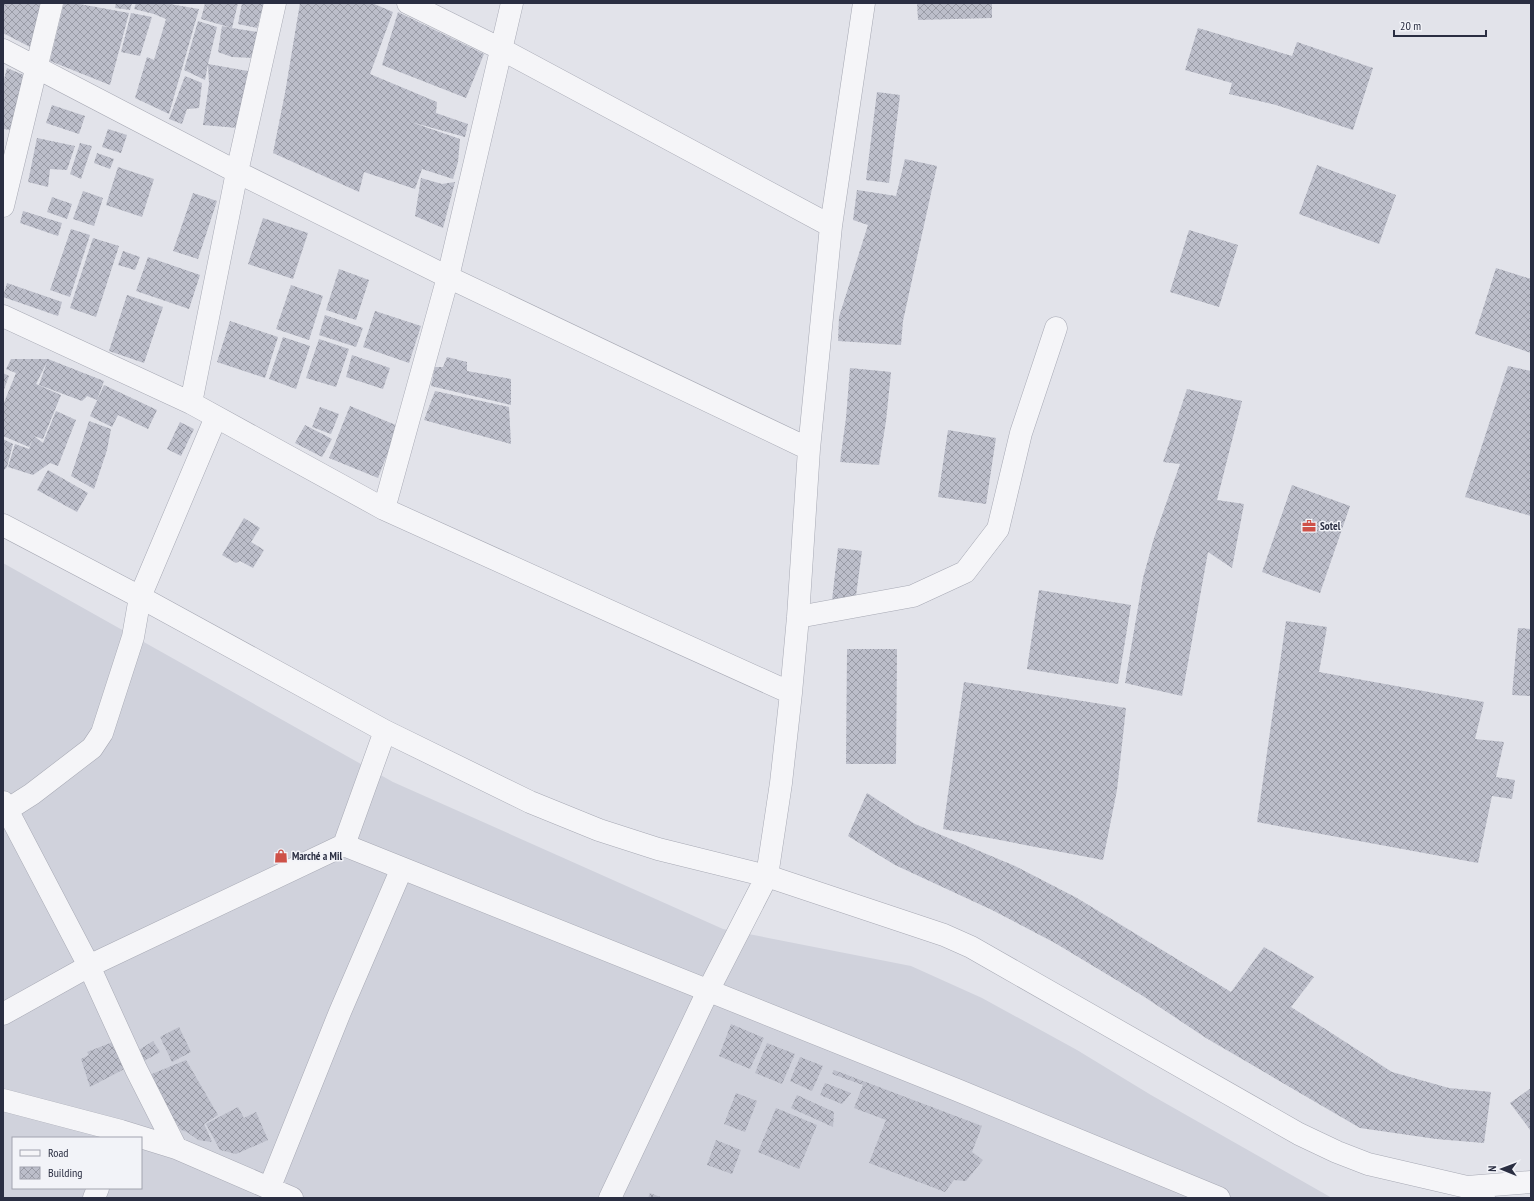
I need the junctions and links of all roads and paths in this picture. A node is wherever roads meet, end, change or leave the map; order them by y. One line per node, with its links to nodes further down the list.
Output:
1 (52, 3): 8 (street)
2 (274, 3): 9 (street)
3 (408, 3): 6 (street)
4 (512, 3): 6 (street)
5 (864, 3): 11 (street)
6 (501, 49): 11 (street); 12 (street)
7 (3, 50): 8 (street)
8 (38, 67): 9 (street); 10 (street)
9 (237, 172): 12 (street); 15 (street)
10 (3, 206)
11 (832, 226): 17 (street)
12 (448, 277): 17 (street); 18 (street)
13 (3, 316): 15 (street)
14 (1056, 328): 21 (street)
15 (191, 403): 16 (street)
16 (216, 417): 18 (street); 20 (street)
17 (809, 449): 21 (street)
18 (384, 509): 22 (street)
19 (3, 524): 20 (street)
20 (140, 597): 23 (street); 24 (street)
21 (798, 617): 22 (street)
22 (791, 693): 27 (street)
23 (385, 731): 25 (street); 27 (street)
24 (5, 806): 28 (street)
25 (344, 846): 26 (street); 28 (street)
26 (402, 868): 29 (street); 37 (street)
27 (767, 876): 29 (street); 38 (street)
28 (89, 966): 30 (street); 35 (street)
29 (708, 991): 40 (street); 41 (street)
30 (3, 1014)
31 (3, 1100): 32 (street)
32 (120, 1134): 33 (street)
33 (132, 1137)
34 (142, 1140): 35 (street)
35 (176, 1148): 37 (street)
36 (1531, 1182): 38 (street)
37 (269, 1189): 39 (street)
38 (1476, 1193)
39 (292, 1198)
40 (610, 1198)
41 (1219, 1198)

